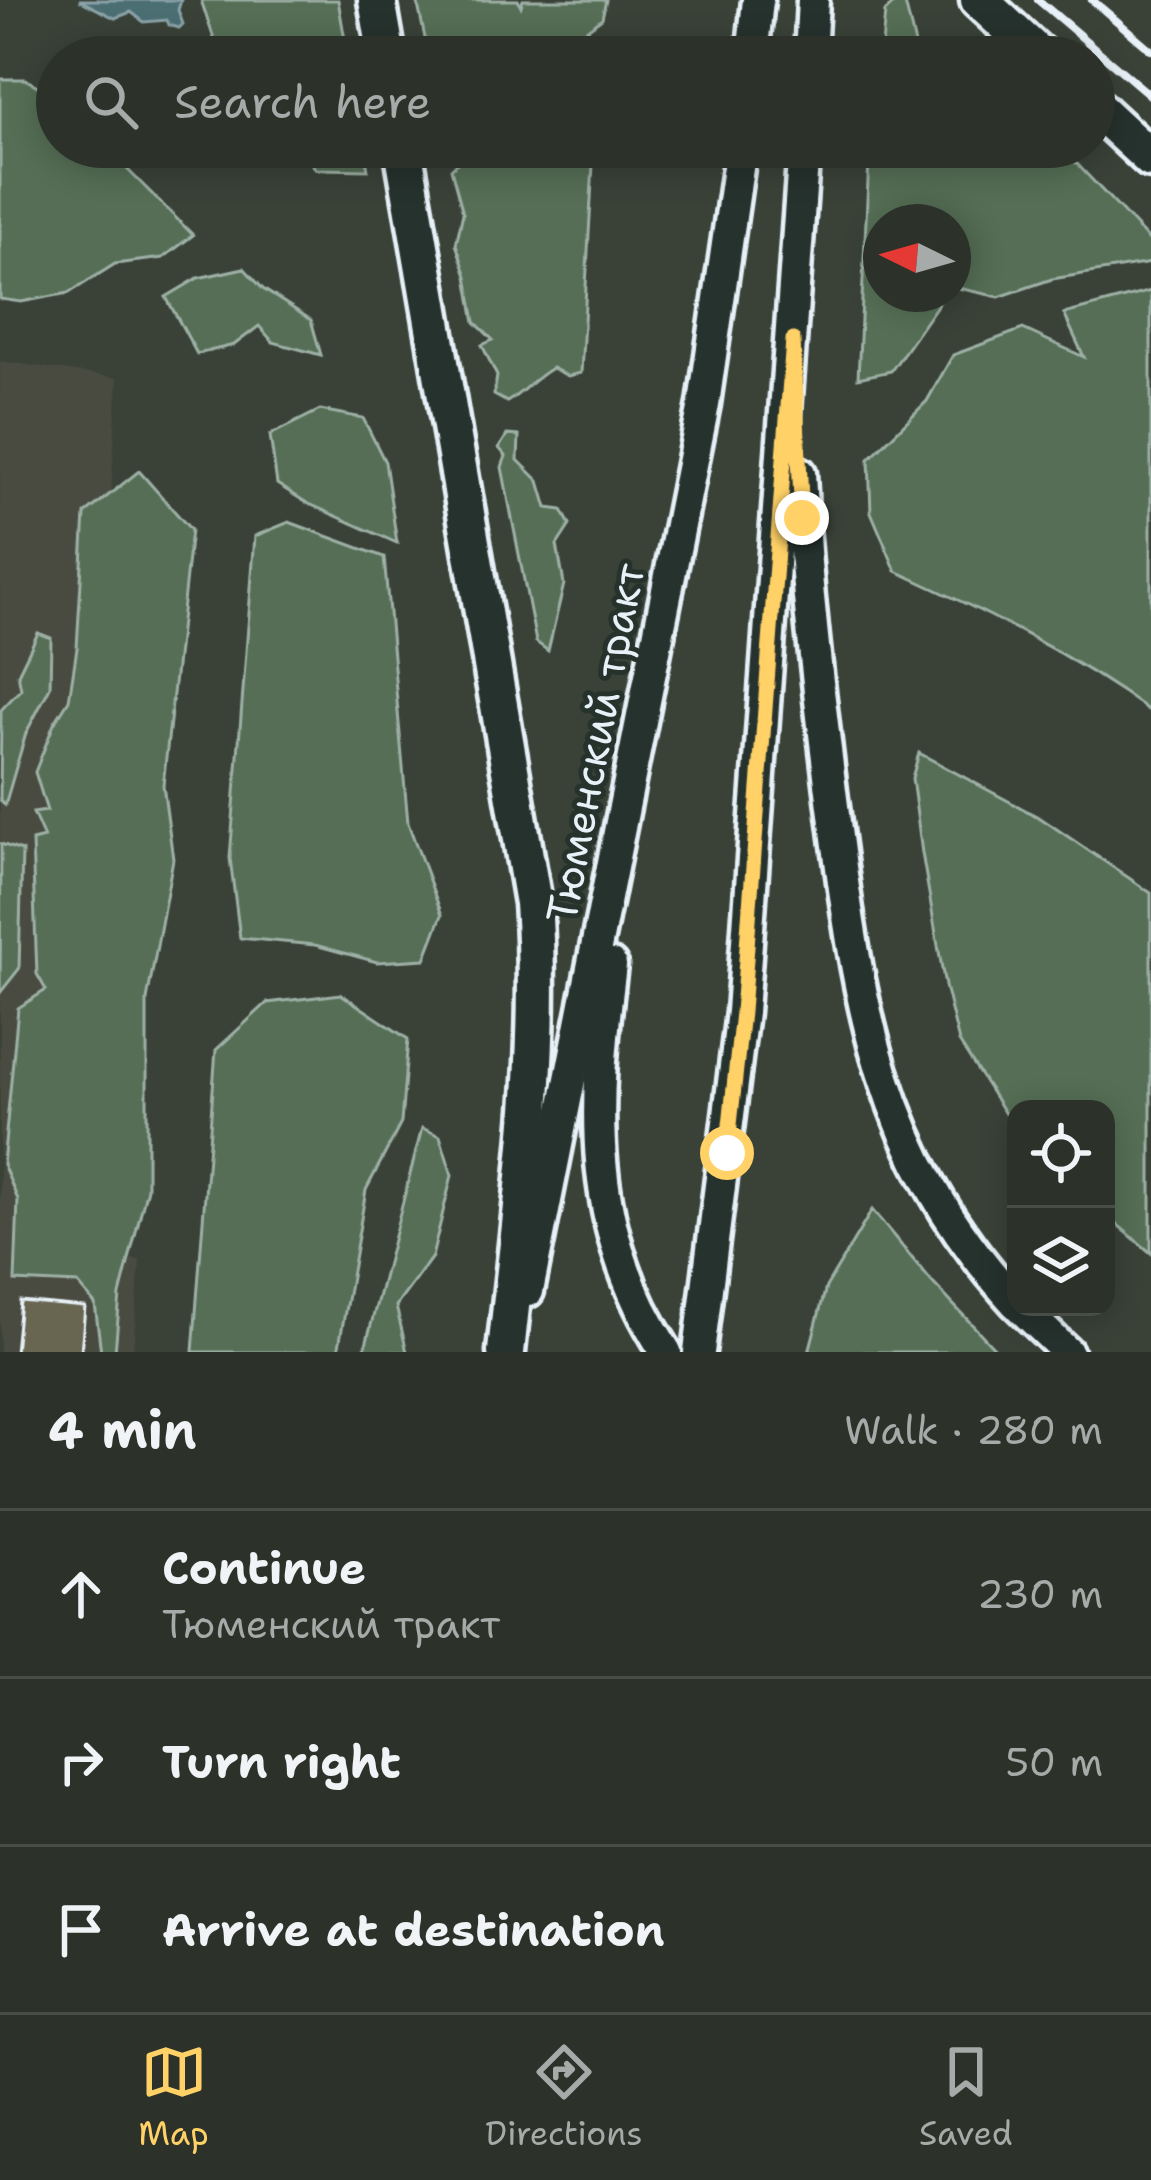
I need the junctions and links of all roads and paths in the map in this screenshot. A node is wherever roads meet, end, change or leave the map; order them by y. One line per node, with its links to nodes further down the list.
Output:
1 (377, 0): 5 (highway)
2 (758, 0): 6 (main road)
3 (813, 0): 7 (main road)
4 (979, 0): 8 (highway)
5 (383, 36)
6 (754, 36)
7 (811, 36)
8 (1018, 36)
9 (1115, 126): 10 (highway)
10 (1151, 159)
11 (407, 168): 18 (highway)
12 (738, 168): 15 (main road, Тюменский тракт)
13 (803, 168): 14 (main road)
14 (793, 340): 16 (main road); 20 (main road)
15 (644, 716): 18 (main road, Тюменский тракт); 19 (main road)
16 (1007, 1293)
17 (1029, 1316): 21 (main road)
18 (511, 1352)
19 (666, 1352)
20 (699, 1352)
21 (1067, 1352)

